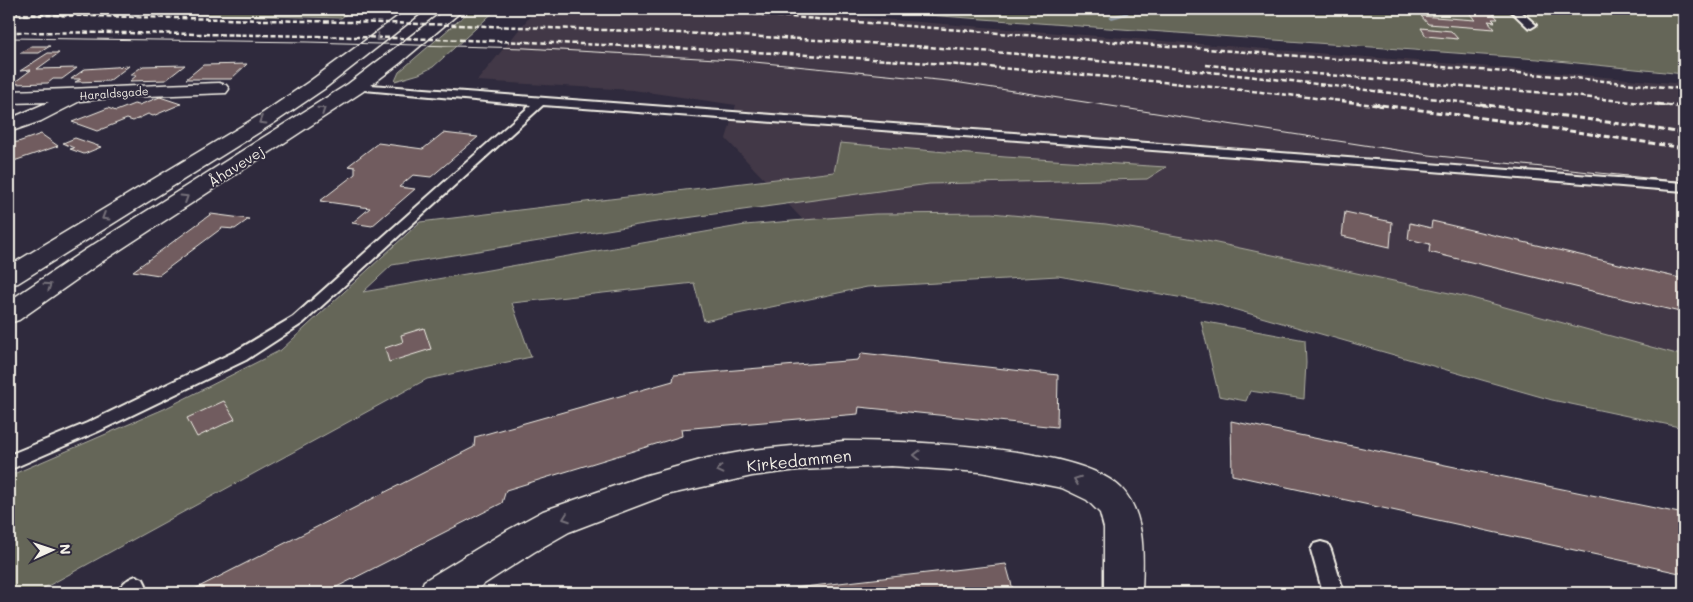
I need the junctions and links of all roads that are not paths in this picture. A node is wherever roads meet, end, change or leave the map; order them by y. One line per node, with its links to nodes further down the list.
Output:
1 (418, 9): 12 (main road, Åhavevej, one-way to 12)
2 (456, 9): 5 (main road, Åhavevej)
3 (1513, 9): 4 (lane)
4 (1532, 25)
5 (357, 87): 9 (lane); 13 (main road, Åhavevej, one-way to 5)
6 (219, 89): 7 (main road, Haraldsgade)
7 (79, 95): 8 (main road, Haraldsgade); 10 (main road)
8 (9, 97)
9 (540, 102): 11 (lane); 14 (lane)
10 (9, 126)
11 (1684, 187)
12 (9, 278)
13 (9, 314)
14 (9, 463)
15 (1321, 550): 18 (lane)
16 (438, 593): 17 (main road, Kirkedammen, one-way to 16)
17 (1123, 593)
18 (1334, 593)

